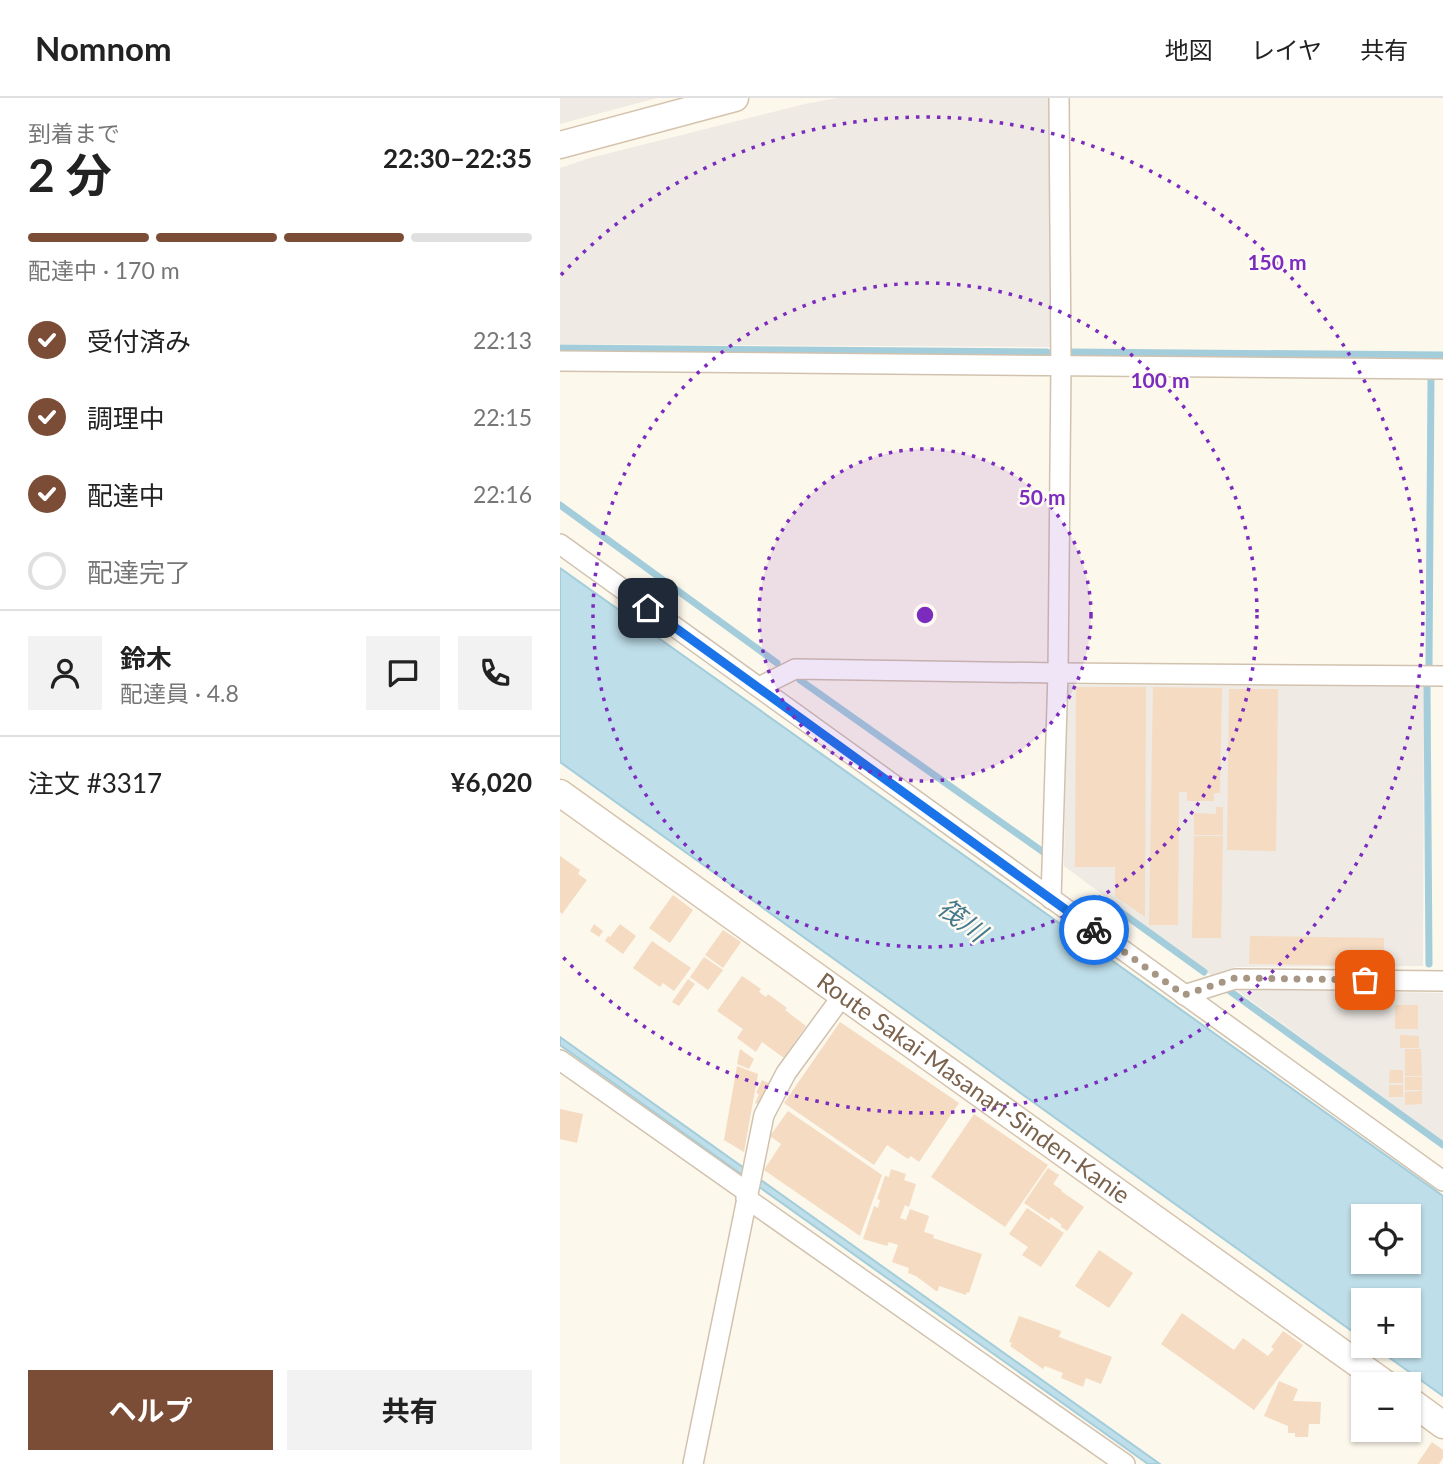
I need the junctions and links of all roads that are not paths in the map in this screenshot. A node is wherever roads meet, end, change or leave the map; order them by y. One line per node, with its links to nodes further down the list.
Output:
1 (735, 98): 3 (main road)
2 (1059, 98): 5 (street)
3 (560, 145)
4 (560, 361): 5 (street)
5 (1060, 365): 6 (street); 8 (street)
6 (1443, 369)
7 (560, 544): 10 (street)
8 (1058, 673): 9 (street); 10 (street); 12 (street)
9 (1443, 676)
10 (758, 687): 12 (street)
11 (560, 793): 14 (main road, Route Sakai-Masanari-Sinden-Kanie)
12 (1051, 899): 15 (street)
13 (1443, 981): 15 (street)
14 (843, 995): 18 (street); 19 (main road, Route Sakai-Masanari-Sinden-Kanie)
15 (1184, 995): 17 (street)
16 (560, 1060): 18 (street)
17 (1443, 1181)
18 (747, 1193): 22 (street); 23 (street)
19 (1369, 1372)
20 (1421, 1409): 21 (main road)
21 (1443, 1425)
22 (693, 1464)
23 (1125, 1464)

